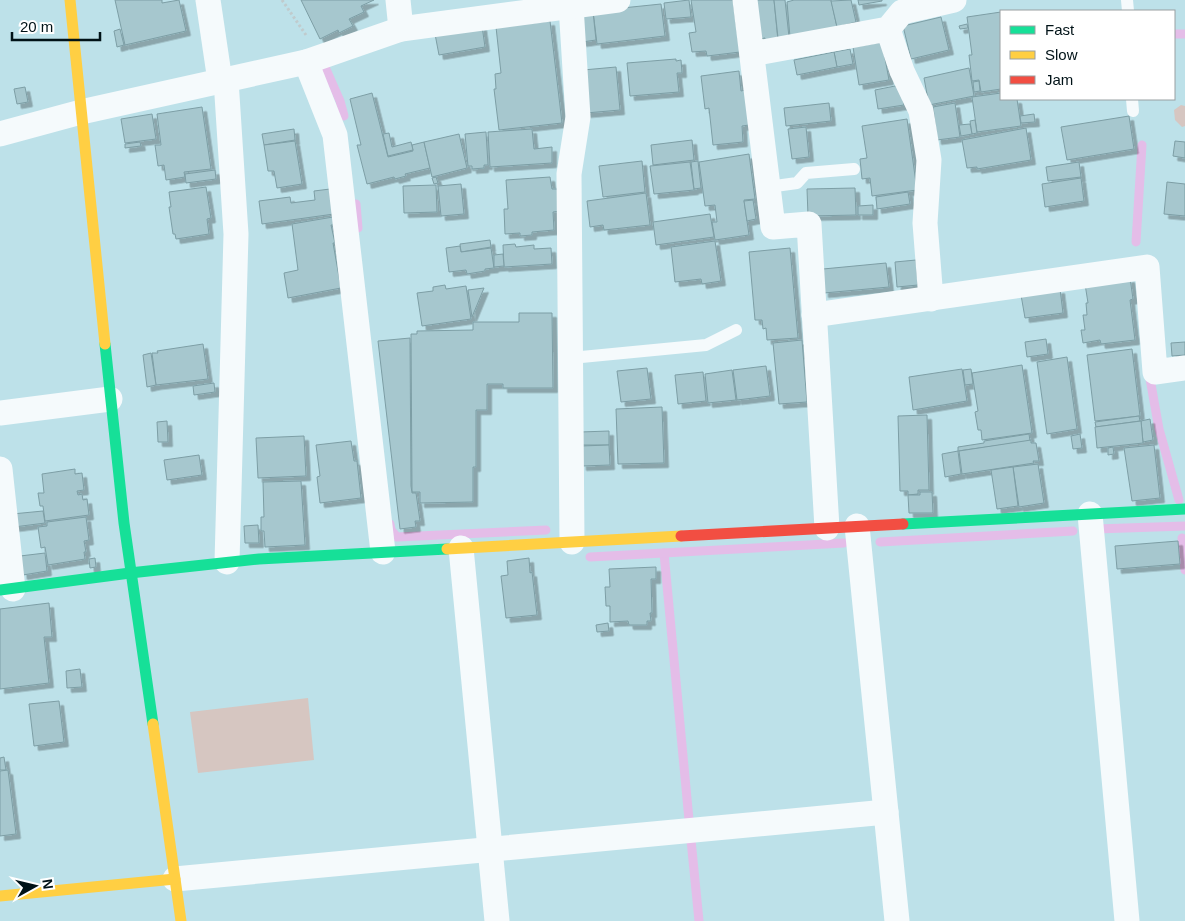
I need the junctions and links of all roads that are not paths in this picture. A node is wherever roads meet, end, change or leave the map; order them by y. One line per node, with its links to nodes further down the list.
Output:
1 (70, 0): 13 (street)
2 (208, 0): 12 (street)
3 (398, 0): 9 (street)
4 (618, 0): 7 (street)
5 (745, 0): 10 (street)
6 (954, 0): 8 (street)
7 (571, 6): 9 (street); 20 (street)
8 (897, 14): 10 (street); 17 (street)
9 (401, 29): 11 (street)
10 (752, 54): 16 (street)
11 (313, 59): 12 (street); 31 (street)
12 (223, 80): 13 (street); 32 (street)
13 (81, 112): 14 (street); 22 (street)
14 (0, 134)
15 (854, 169): 16 (lane)
16 (768, 187): 18 (street)
17 (931, 298): 18 (street); 21 (street)
18 (814, 315): 28 (street)
19 (736, 330): 20 (lane)
20 (570, 358): 29 (street)
21 (1185, 368)
22 (110, 399): 23 (street); 33 (street)
23 (0, 413)
24 (0, 469): 34 (street)
25 (1185, 509): 26 (street)
26 (1090, 514): 27 (street); 42 (street)
27 (857, 526): 28 (street); 35 (street)
28 (827, 528): 29 (street)
29 (572, 542): 30 (street)
30 (461, 548): 31 (street); 36 (street)
31 (382, 552): 32 (street)
32 (227, 562): 33 (street)
33 (130, 573): 34 (street); 37 (street)
34 (6, 590)
35 (886, 812): 36 (street); 41 (street)
36 (490, 850): 37 (street); 40 (street)
37 (175, 879): 38 (street); 39 (street)
38 (0, 896)
39 (181, 921)
40 (497, 921)
41 (897, 921)
42 (1127, 921)

